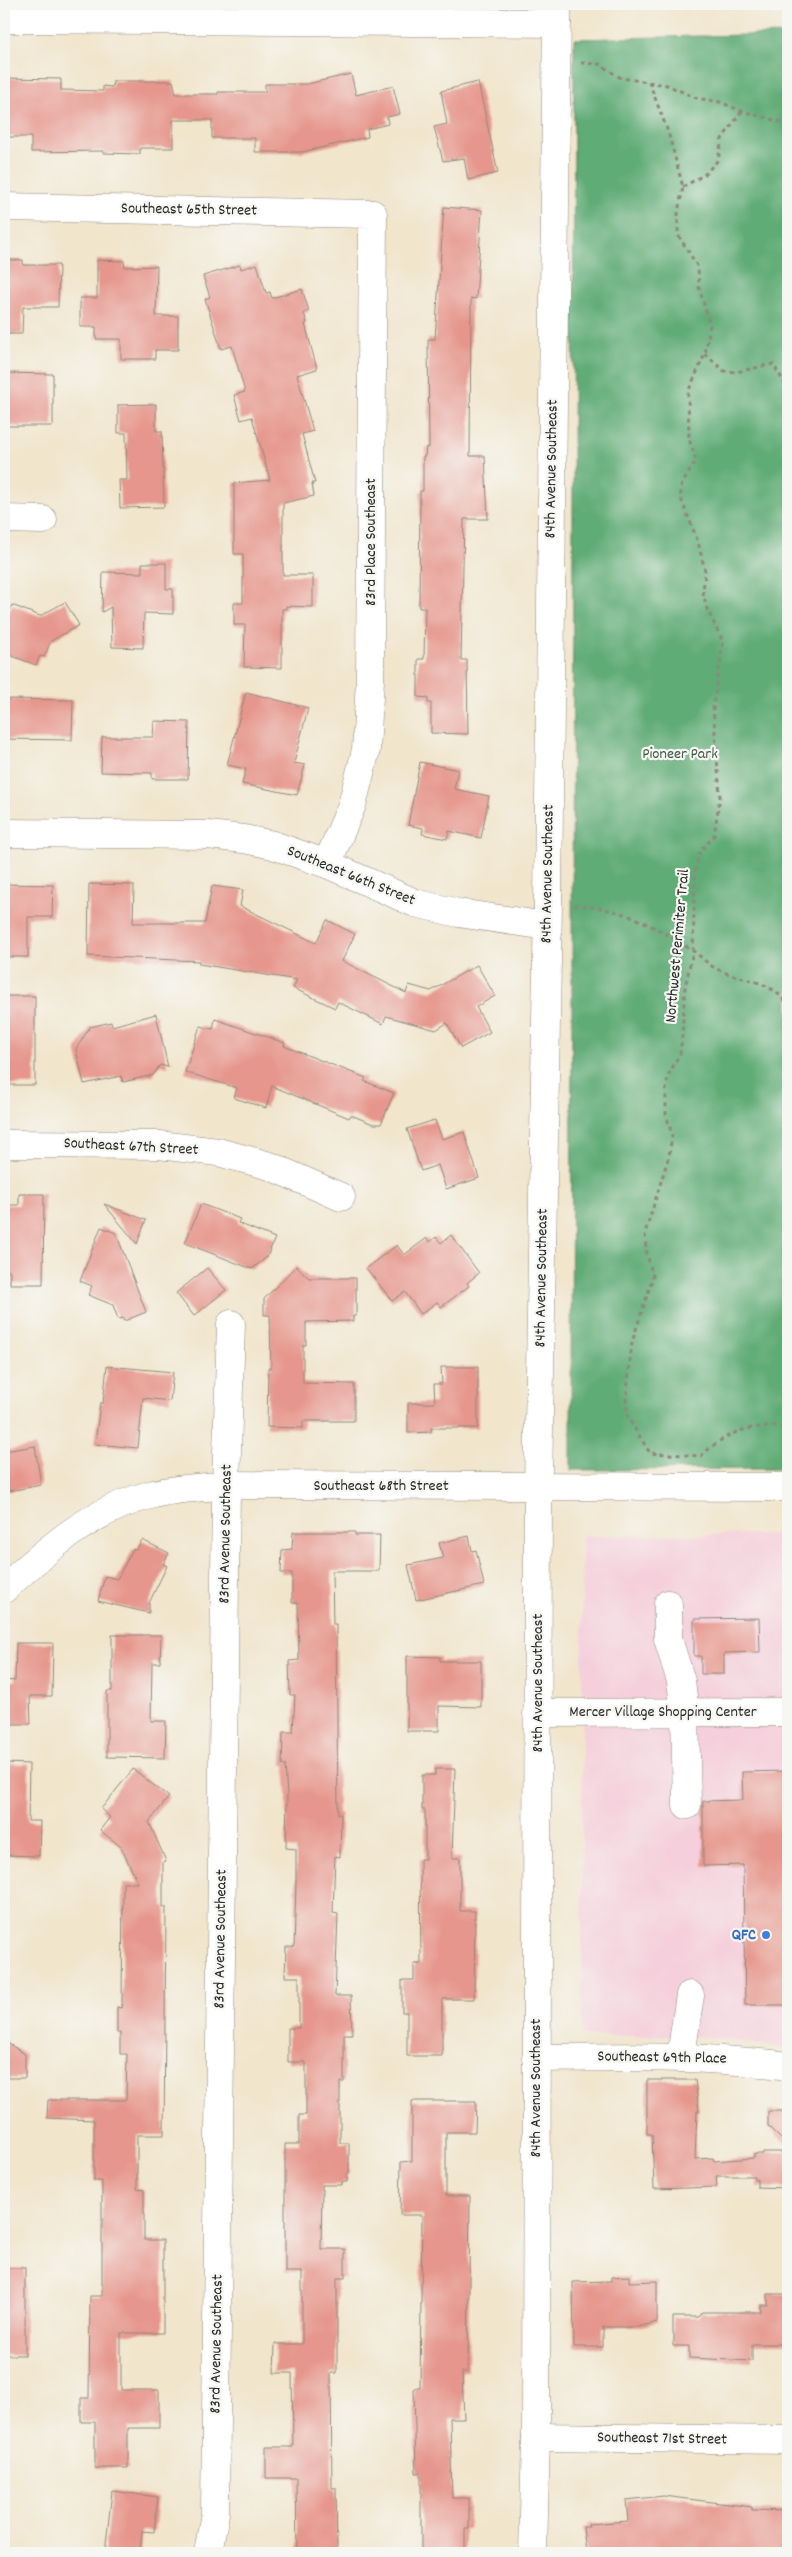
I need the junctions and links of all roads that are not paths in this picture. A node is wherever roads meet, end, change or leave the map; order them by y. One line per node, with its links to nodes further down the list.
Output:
1 (557, 14): 2 (street); 9 (street, 84th Avenue Southeast)
2 (4, 19)
3 (4, 207): 4 (street, Southeast 65th Street)
4 (374, 214): 8 (street, 83rd Place Southeast)
5 (4, 519): 6 (street)
6 (44, 520)
7 (4, 833): 8 (street, Southeast 66th Street)
8 (327, 864): 9 (street, Southeast 66th Street)
9 (548, 914): 14 (street, 84th Avenue Southeast)
10 (4, 1144): 11 (street, Southeast 67th Street)
11 (340, 1197)
12 (231, 1324): 13 (street, 83rd Avenue Southeast)
13 (226, 1485): 14 (street, Southeast 68th Street); 16 (street, Southeast 68th Street); 28 (street, 83rd Avenue Southeast)
14 (538, 1487): 15 (street, Southeast 68th Street); 20 (street, 84th Avenue Southeast)
15 (788, 1487)
16 (4, 1589)
17 (668, 1604): 18 (street)
18 (685, 1712): 19 (street, Mercer Village Shopping Center); 20 (street, Mercer Village Shopping Center); 21 (street)
19 (788, 1712)
20 (537, 1713): 24 (street, 84th Avenue Southeast)
21 (687, 1805)
22 (690, 1995): 23 (street)
23 (681, 2056): 24 (street, Southeast 69th Place); 25 (street, Southeast 69th Place)
24 (536, 2058): 26 (street, 84th Avenue Southeast)
25 (788, 2066)
26 (536, 2437): 27 (street, Southeast 71st Street); 29 (street, 84th Avenue Southeast)
27 (788, 2440)
28 (208, 2553)
29 (533, 2553)

